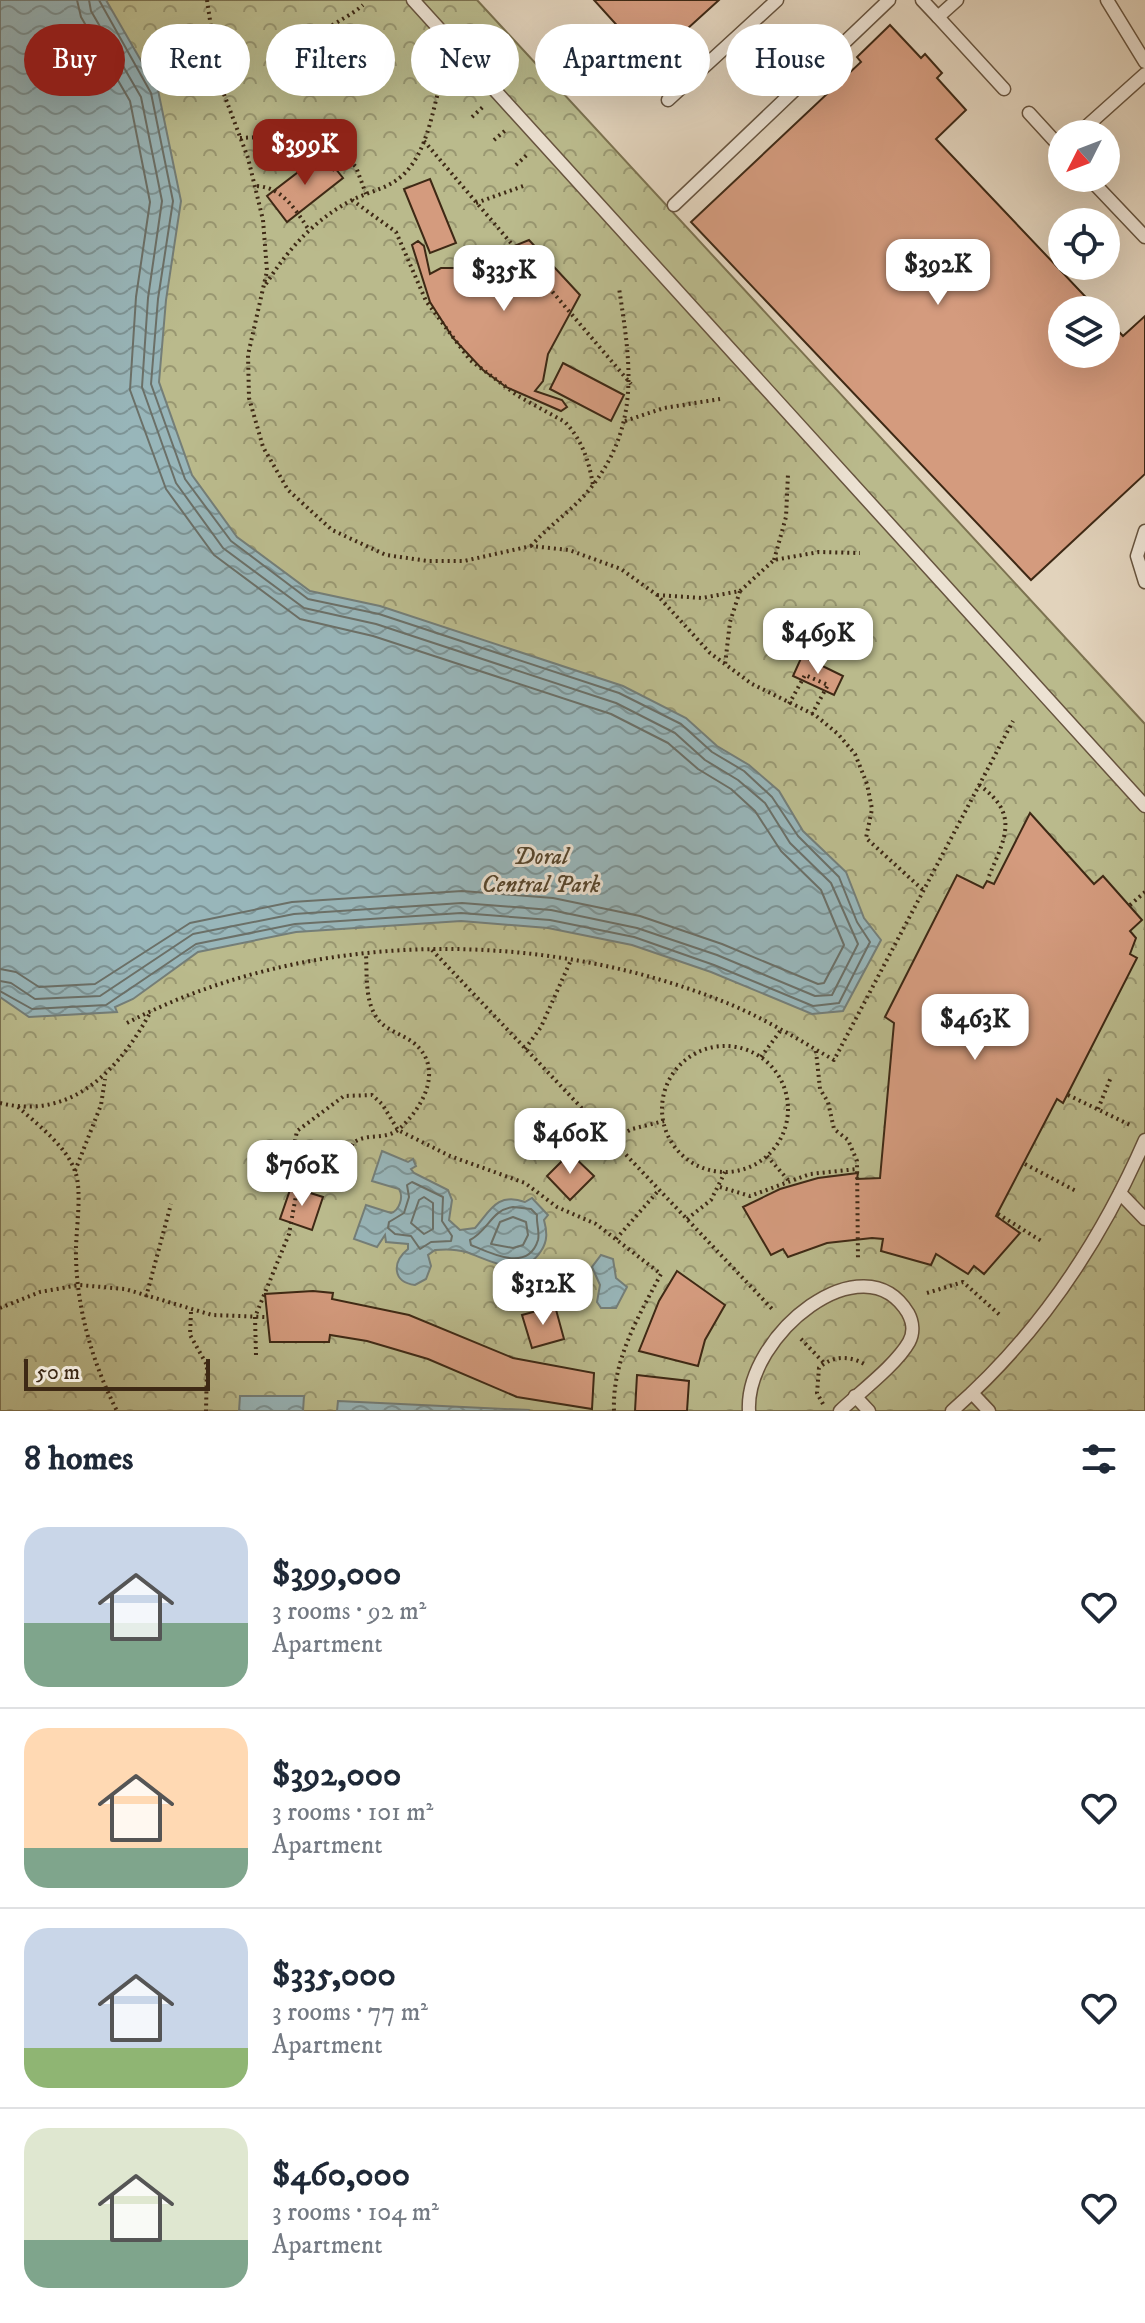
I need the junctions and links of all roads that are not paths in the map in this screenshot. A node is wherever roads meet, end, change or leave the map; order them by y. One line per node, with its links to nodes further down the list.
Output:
1 (413, 0): 20 (lane)
2 (777, 0): 11 (lane)
3 (889, 0): 16 (lane)
4 (922, 0): 7 (lane)
5 (957, 0): 7 (lane)
6 (1107, 0): 8 (lane)
7 (938, 17): 10 (lane)
8 (1145, 62)
9 (1145, 74): 13 (lane)
10 (1004, 89)
11 (668, 100)
12 (1029, 113): 14 (lane)
13 (1094, 120)
14 (1048, 134)
15 (1102, 192): 17 (lane)
16 (674, 205)
17 (1145, 237)
18 (1145, 531): 19 (lane)
19 (1145, 582)
20 (1145, 806)
21 (1145, 1140): 22 (lane)
22 (1120, 1193): 23 (lane); 24 (lane)
23 (1145, 1219)
24 (972, 1393): 29 (lane); 30 (lane)
25 (855, 1396): 26 (lane); 27 (lane); 28 (lane)
26 (749, 1411)
27 (840, 1411)
28 (869, 1411)
29 (952, 1411)
30 (989, 1411)

